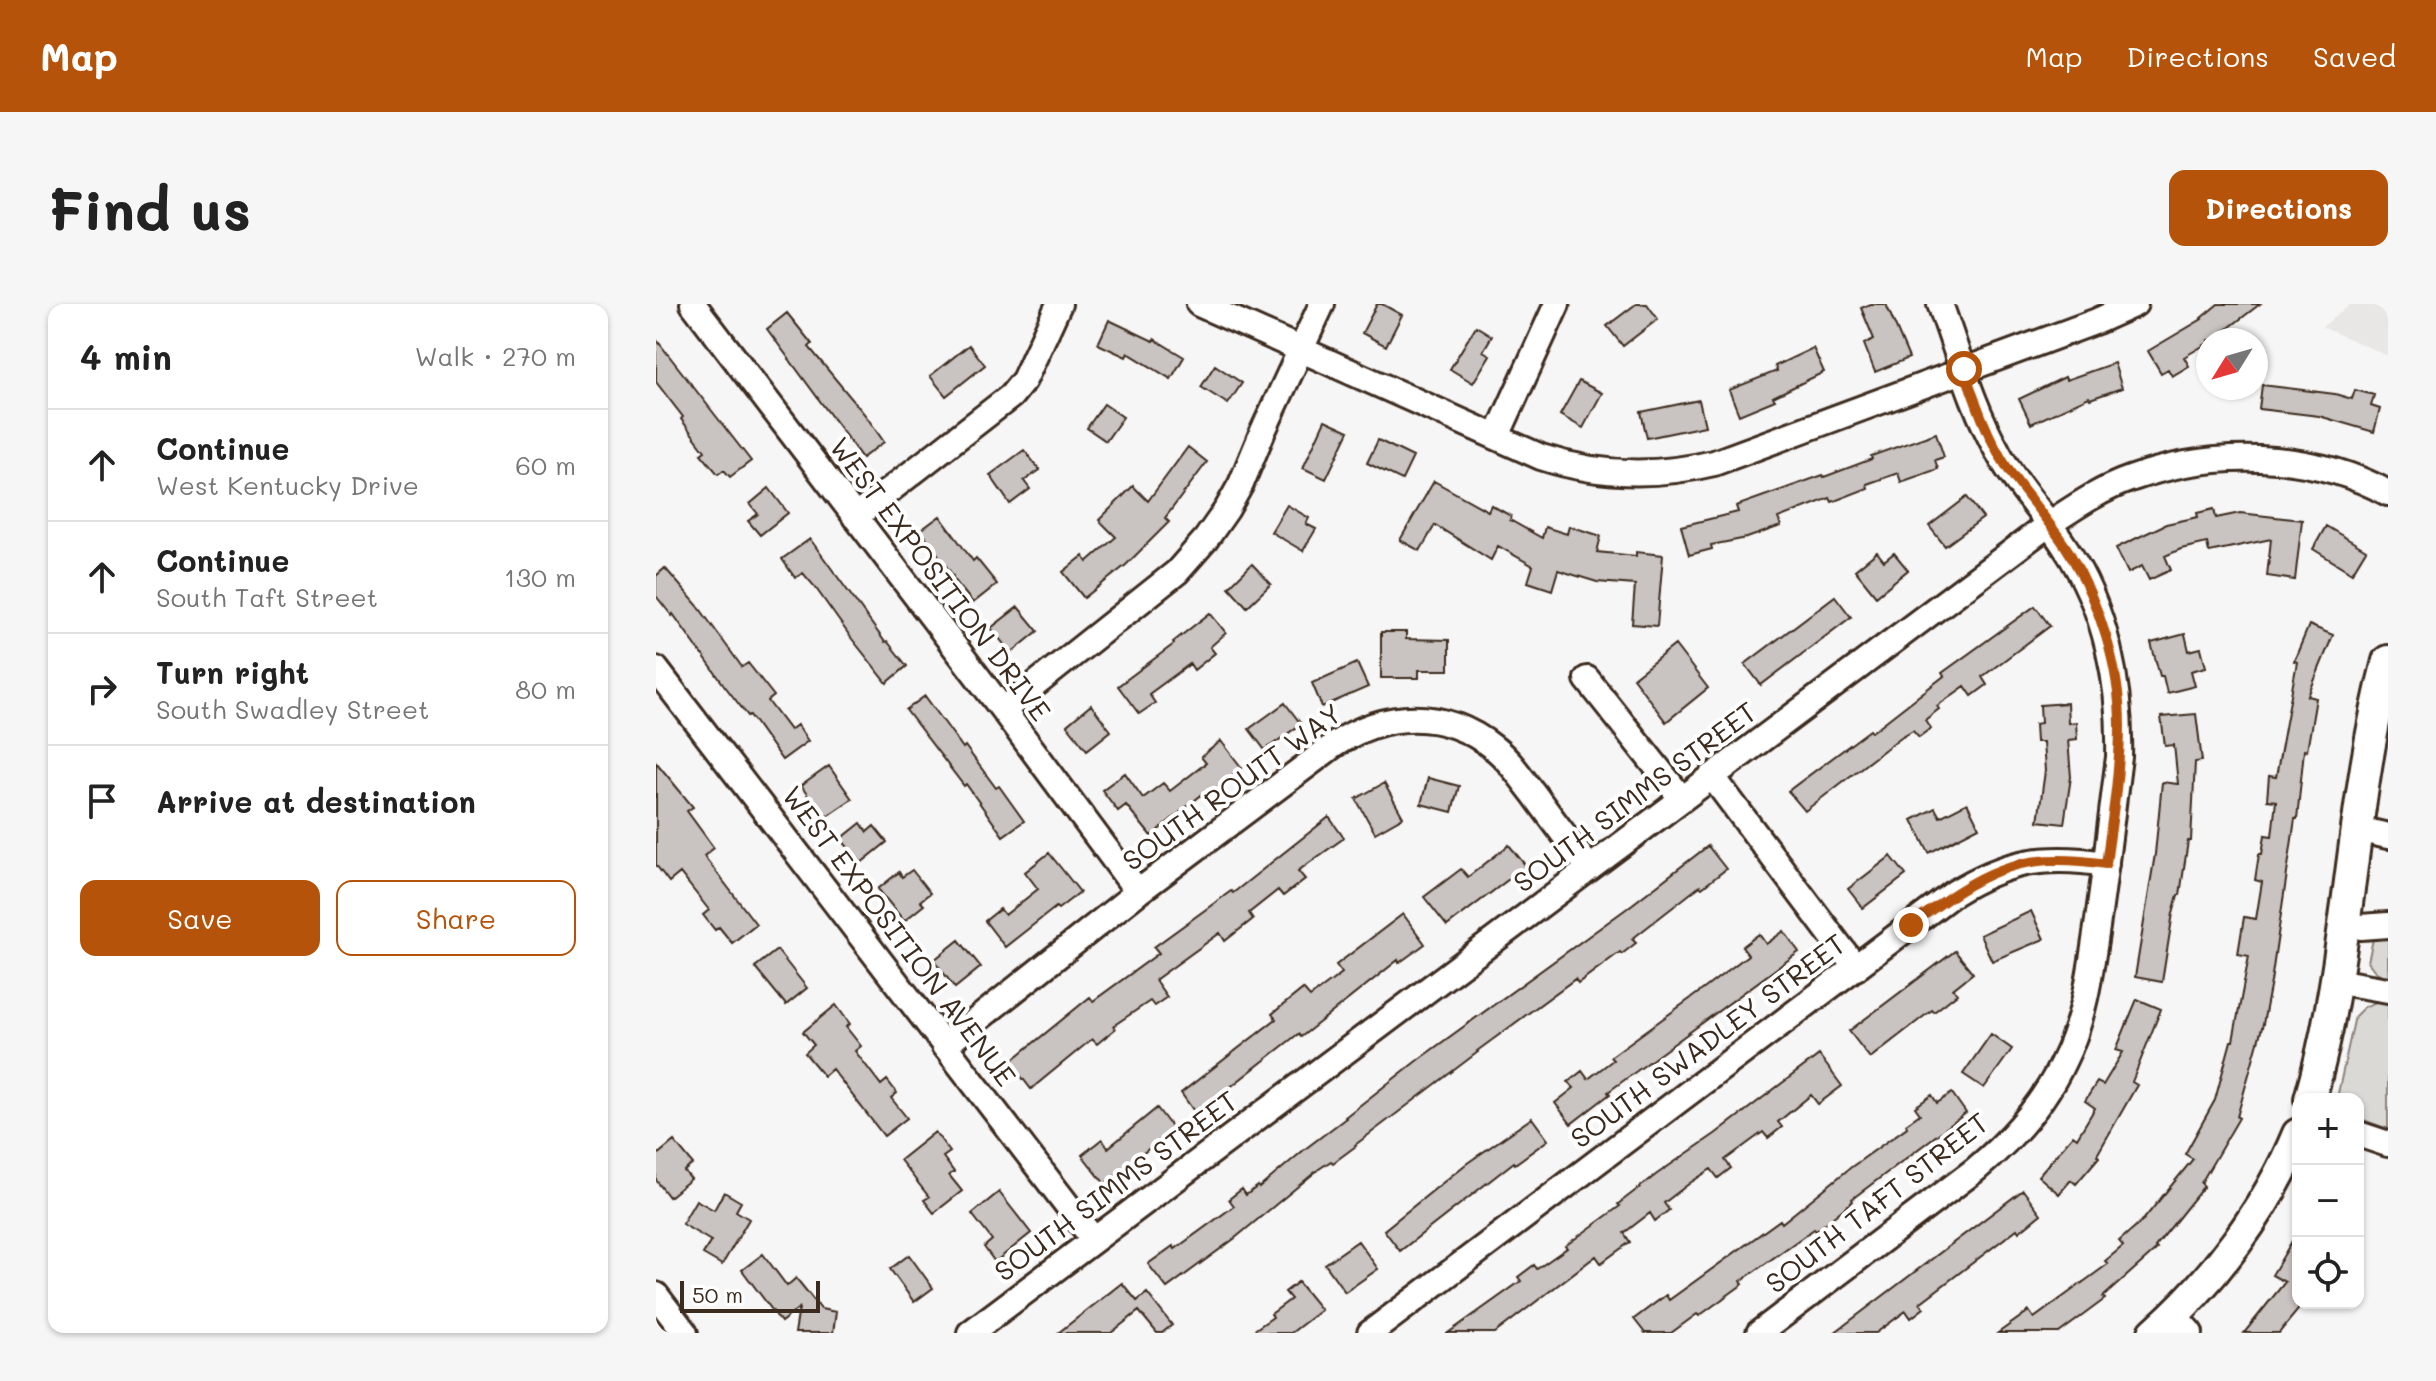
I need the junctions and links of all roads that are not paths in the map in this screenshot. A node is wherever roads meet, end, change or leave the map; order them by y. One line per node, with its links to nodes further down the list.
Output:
1 (693, 304): 12 (street, WEST EXPOSITION DRIVE)
2 (1059, 304): 12 (street)
3 (1199, 304): 8 (street)
4 (1322, 304): 8 (street)
5 (1557, 304): 10 (street)
6 (1940, 304): 9 (street, SOUTH TAFT STREET)
7 (2135, 304): 9 (street)
8 (1302, 349): 10 (street); 17 (street)
9 (1964, 369): 10 (street); 13 (street, SOUTH TAFT STREET)
10 (1497, 436)
11 (2388, 493): 13 (street, SOUTH SIMMS STREET)
12 (855, 517): 17 (street, WEST EXPOSITION DRIVE)
13 (2049, 524): 18 (street, SOUTH SIMMS STREET); 22 (street, SOUTH TAFT STREET)
14 (2388, 661): 20 (main road)
15 (656, 669): 30 (street, WEST EXPOSITION AVENUE)
16 (1587, 679): 19 (street)
17 (1003, 710): 24 (street, WEST EXPOSITION DRIVE)
18 (1712, 776): 19 (street, SOUTH SIMMS STREET); 27 (street)
19 (1682, 799): 23 (street, SOUTH SIMMS STREET)
20 (2357, 829): 21 (street); 25 (main road)
21 (2388, 836)
22 (2106, 864): 27 (street, SOUTH SWADLEY STREET); 41 (street, SOUTH TAFT STREET)
23 (1589, 868): 24 (street, SOUTH ROUTT WAY); 35 (street, SOUTH SIMMS STREET)
24 (1138, 892): 30 (street, SOUTH ROUTT WAY)
25 (2343, 924): 26 (street); 28 (main road)
26 (2388, 925)
27 (1856, 968): 40 (street, SOUTH SWADLEY STREET)
28 (2335, 981): 29 (street); 31 (main road)
29 (2388, 990)
30 (944, 1046): 35 (street, WEST EXPOSITION AVENUE)
31 (2311, 1093)
32 (2364, 1136): 33 (street)
33 (2388, 1144)
34 (2292, 1147): 37 (main road)
35 (1094, 1240): 39 (street, SOUTH SIMMS STREET)
36 (656, 1295): 38 (street)
37 (2173, 1327)
38 (685, 1333)
39 (970, 1333)
40 (1370, 1333)
41 (1759, 1333)

